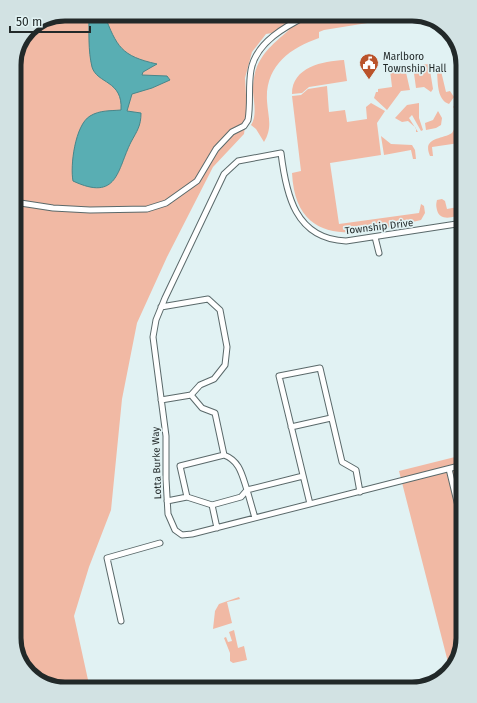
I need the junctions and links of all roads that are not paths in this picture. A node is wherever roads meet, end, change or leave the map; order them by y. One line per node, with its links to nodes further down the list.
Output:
1 (296, 21): 3 (lane)
2 (281, 153): 5 (lane, Township Drive); 7 (lane, Lotta Burke Way)
3 (21, 203)
4 (456, 224): 5 (lane, Township Drive)
5 (375, 237): 6 (lane)
6 (379, 253)
7 (161, 307): 8 (lane); 9 (lane, Lotta Burke Way)
8 (191, 395): 9 (lane); 12 (lane)
9 (161, 400): 20 (lane, Lotta Burke Way)
10 (331, 418): 11 (lane); 11 (lane); 17 (lane)
11 (291, 427): 15 (lane)
12 (224, 454): 16 (lane); 18 (lane)
13 (456, 468): 14 (lane, Lotta Burke Way)
14 (449, 469): 17 (lane, Lotta Burke Way); 19 (lane)
15 (303, 476): 16 (lane); 22 (lane)
16 (247, 490): 21 (lane); 23 (lane)
17 (360, 492): 22 (lane, Lotta Burke Way)
18 (187, 497): 20 (lane); 21 (lane)
19 (456, 498)
20 (167, 501): 24 (lane, Lotta Burke Way)
21 (212, 504): 24 (lane)
22 (310, 504): 23 (lane, Lotta Burke Way)
23 (254, 518): 24 (lane, Lotta Burke Way)
24 (217, 528)
25 (160, 543): 26 (lane)
26 (121, 621)

